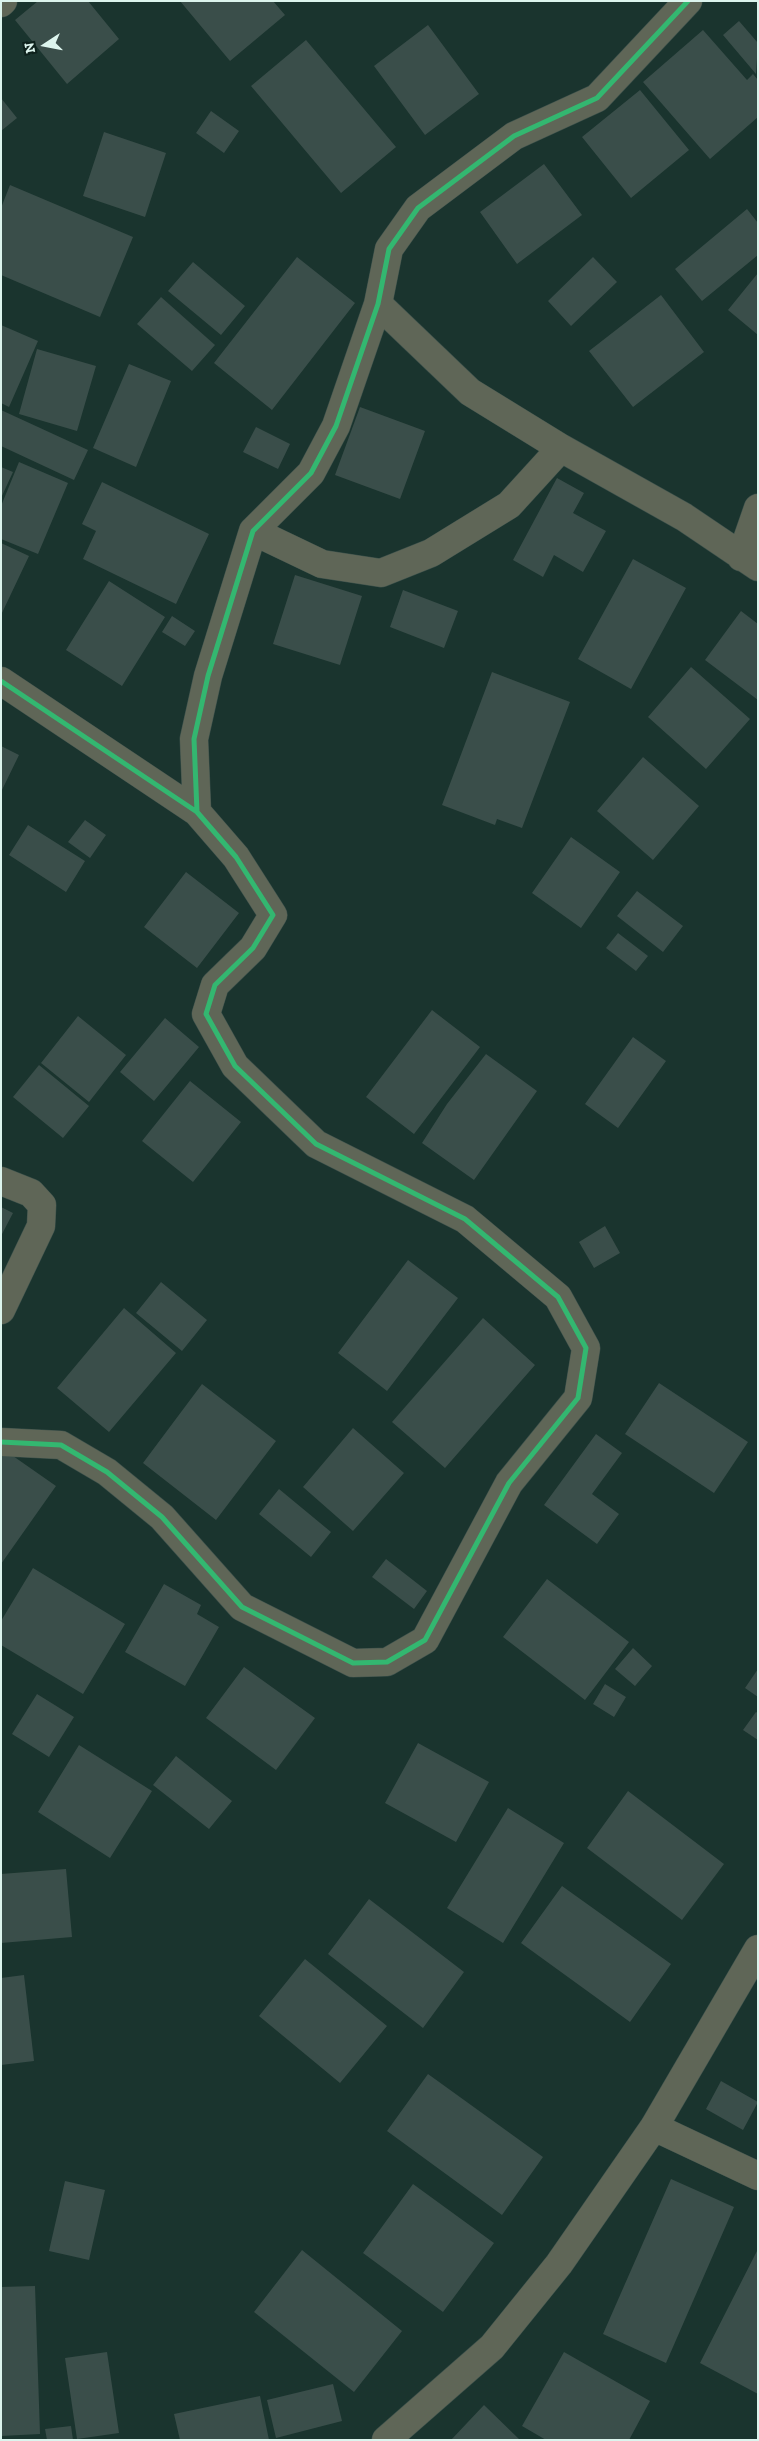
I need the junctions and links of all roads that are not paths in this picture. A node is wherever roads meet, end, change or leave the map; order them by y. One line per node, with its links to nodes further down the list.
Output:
1 (688, 1): 2 (street)
2 (378, 304): 3 (street); 5 (street)
3 (561, 448): 5 (street); 6 (street)
4 (758, 508): 6 (street)
5 (253, 531): 8 (street)
6 (749, 562)
7 (1, 681): 8 (street)
8 (197, 812): 11 (street)
9 (1, 1181): 10 (street)
10 (1, 1310)
11 (1, 1442)
12 (758, 1949): 13 (street)
13 (654, 2127): 14 (street); 15 (street)
14 (758, 2176)
15 (386, 2440)

